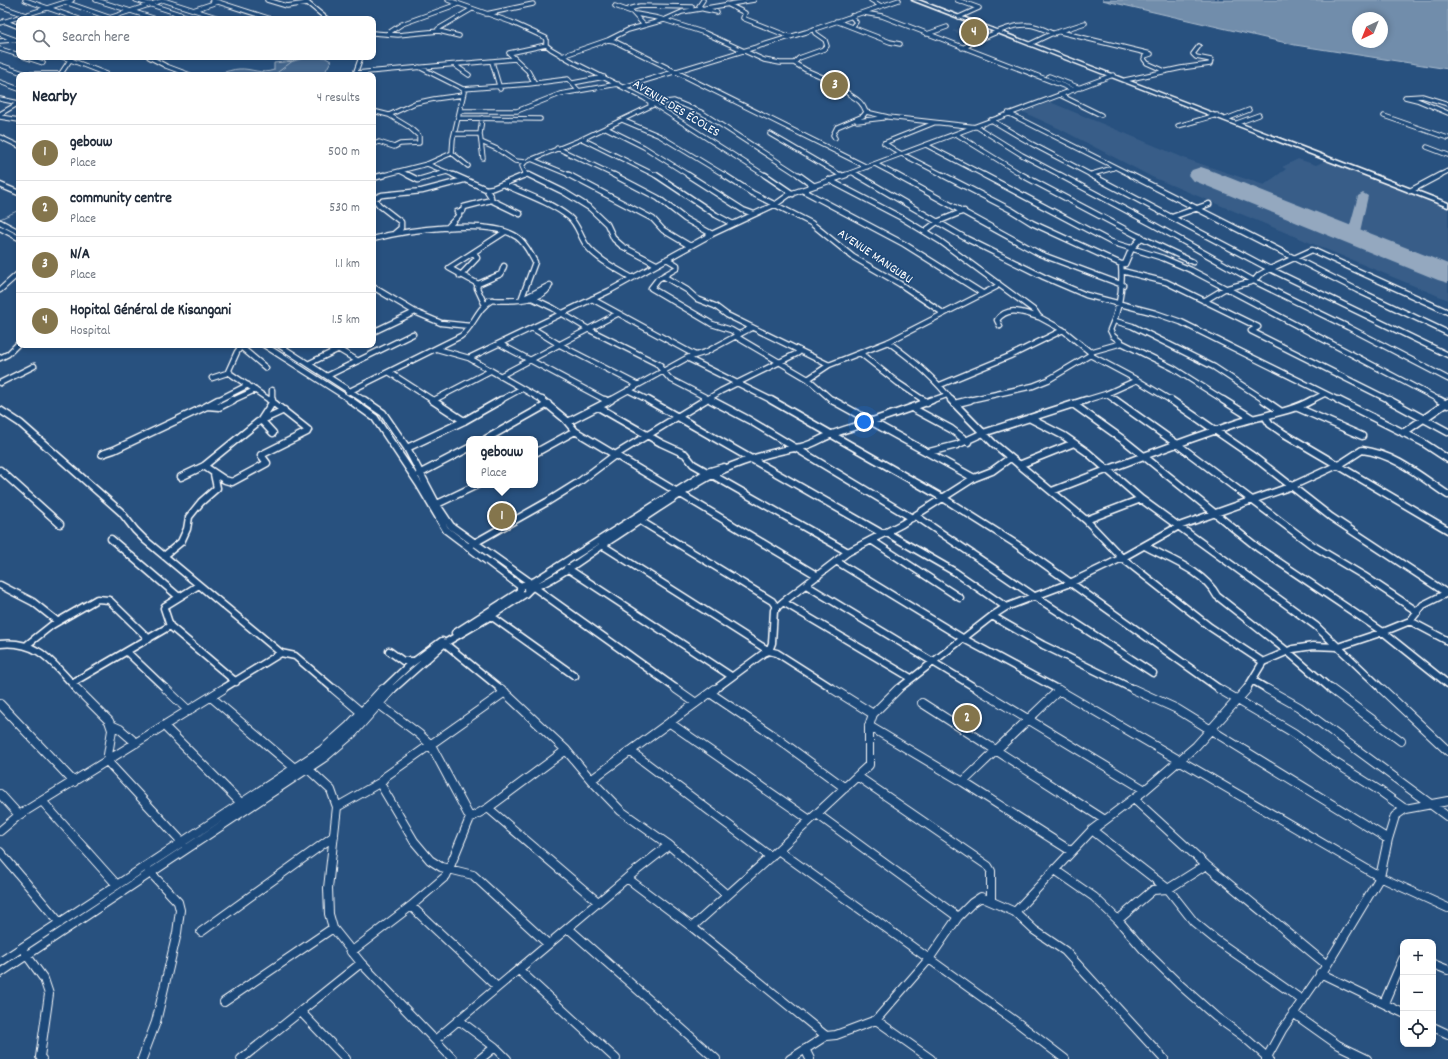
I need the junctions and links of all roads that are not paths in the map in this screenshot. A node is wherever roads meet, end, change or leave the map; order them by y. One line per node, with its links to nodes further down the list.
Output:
1 (25, 0): 28 (street)
2 (72, 0): 17 (street)
3 (96, 0): 34 (street)
4 (136, 0): 24 (street)
5 (164, 0): 24 (street); 33 (street)
6 (212, 0): 19 (street)
7 (222, 0): 19 (street)
8 (267, 0): 20 (street)
9 (304, 0): 20 (street)
10 (448, 0): 21 (street)
11 (703, 0): 29 (street)
12 (754, 0): 18 (street)
13 (872, 0): 27 (street)
14 (899, 0): 27 (street)
15 (914, 0): 55 (main road)
16 (957, 0): 55 (street)
17 (63, 1): 28 (street); 45 (street)
18 (741, 1): 23 (street)
19 (217, 2): 33 (street); 51 (street)
20 (308, 3): 52 (street)
21 (458, 4): 30 (street); 70 (street)
22 (533, 4): 39 (street)
23 (727, 4): 29 (street); 75 (street)
24 (152, 5): 34 (street); 38 (street)
25 (0, 6): 37 (street)
26 (615, 6): 31 (street)
27 (882, 6): 32 (street)
28 (45, 8): 37 (street); 44 (street)
29 (701, 8): 31 (street); 35 (street); 56 (street)
30 (472, 9): 39 (street); 65 (street)
31 (629, 9): 40 (street)
32 (874, 9): 36 (street); 54 (street)
33 (194, 10): 38 (street); 50 (street)
34 (129, 11): 46 (street); 47 (street)
35 (717, 12)
36 (863, 12): 53 (street); 54 (street)
37 (24, 14): 42 (street); 43 (street)
38 (180, 14): 48 (street); 49 (street)
39 (485, 14): 82 (street, AVENUE DES ÉCOLES)
40 (636, 14): 56 (street); 60 (street)
41 (16, 16): 57 (street)
42 (17, 16)
43 (29, 16)
44 (70, 16)
45 (102, 16)
46 (117, 16)
47 (146, 16)
48 (175, 16)
49 (186, 16)
50 (213, 16)
51 (261, 16)
52 (323, 16)
53 (850, 16): 58 (street); 62 (street)
54 (882, 16): 71 (street)
55 (959, 17): 68 (main road)
56 (664, 20): 60 (street); 86 (street)
57 (1, 21): 61 (street)
58 (836, 21): 62 (street); 64 (street)
59 (1085, 23): 66 (street)
60 (644, 25): 74 (street)
61 (16, 26)
62 (852, 27): 80 (street)
63 (947, 28): 71 (street)
64 (814, 29): 75 (street); 96 (street)
65 (439, 31): 70 (street); 73 (street)
66 (1060, 32): 72 (street); 103 (street)
67 (376, 33): 70 (street)
68 (1000, 33): 72 (street); 81 (main road); 85 (street)
69 (0, 34): 76 (street)
70 (386, 34)
71 (927, 34): 85 (street)
72 (1054, 34): 81 (street)
73 (460, 36)
74 (613, 37): 77 (street); 79 (street)
75 (787, 37): 86 (street)
76 (14, 40): 78 (street)
77 (608, 40): 79 (street); 88 (street)
78 (0, 41)
79 (614, 41): 102 (street)
80 (900, 44)
81 (1030, 44): 114 (main road)
82 (546, 45): 88 (street, AVENUE DES ÉCOLES); 89 (street)
83 (1199, 46): 103 (street)
84 (0, 48): 87 (street)
85 (962, 48): 127 (street)
86 (744, 50): 96 (street); 111 (street)
87 (16, 54)
88 (562, 56): 116 (street, AVENUE DES ÉCOLES)
89 (514, 59): 95 (street); 119 (street)
90 (33, 60): 97 (street)
91 (70, 60): 106 (street)
92 (75, 60): 107 (street)
93 (155, 60): 108 (street)
94 (361, 60): 109 (street)
95 (492, 62): 98 (street); 124 (street)
96 (794, 63): 139 (street)
97 (44, 64)
98 (458, 64): 100 (street); 113 (street)
99 (0, 65): 101 (street)
100 (419, 67): 110 (street); 126 (street)
101 (9, 69): 104 (street); 105 (street)
102 (668, 69): 111 (street); 112 (street)
103 (1165, 71): 117 (street)
104 (0, 72)
105 (19, 72)
106 (61, 72)
107 (102, 72)
108 (182, 72)
109 (356, 72)
110 (373, 72)
111 (677, 72): 112 (street); 186 (street)
112 (668, 74): 122 (street)
113 (469, 75)
114 (1113, 75): 117 (main road); 125 (street)
115 (1049, 76): 125 (street)
116 (604, 77): 120 (street); 121 (street, AVENUE DES ÉCOLES)
117 (1125, 80): 145 (main road)
118 (0, 82): 123 (street)
119 (531, 83): 120 (street); 124 (street)
120 (573, 83): 128 (street)
121 (618, 84): 122 (street, AVENUE DES ÉCOLES); 128 (street)
122 (624, 87): 135 (street, AVENUE DES ÉCOLES)
123 (16, 88)
124 (500, 88): 126 (street)
125 (1080, 88): 127 (street)
126 (463, 89): 129 (street)
127 (1074, 90): 130 (street)
128 (578, 91): 137 (street)
129 (463, 95): 137 (street); 143 (street)
130 (1060, 96): 140 (street); 144 (street)
131 (0, 99): 132 (street)
132 (16, 103)
133 (1448, 104): 141 (street)
134 (16, 105): 142 (street)
135 (652, 105): 155 (street); 199 (street); 205 (street, AVENUE DES ÉCOLES)
136 (1249, 110): 153 (street)
137 (460, 111): 150 (street)
138 (376, 112): 143 (street)
139 (866, 112): 149 (street); 157 (street)
140 (1008, 113): 156 (street); 187 (street)
141 (1448, 113)
142 (0, 114)
143 (389, 115): 172 (street)
144 (1101, 115)
145 (1217, 115): 153 (main road); 161 (street)
146 (1259, 115): 159 (street)
147 (1384, 116): 169 (street)
148 (0, 117): 154 (street)
149 (888, 117): 157 (street); 158 (street)
150 (458, 118): 151 (street); 163 (street)
151 (482, 118): 152 (street); 164 (street)
152 (540, 118)
153 (1226, 119): 159 (main road)
154 (16, 120)
155 (622, 120): 162 (street); 209 (street, AVENUE MANGUBU)
156 (991, 120): 160 (street); 193 (street)
157 (849, 122): 168 (street)
158 (934, 123): 160 (street); 178 (street)
159 (1237, 123): 203 (main road)
160 (977, 126): 166 (street); 245 (street)
161 (1178, 126)
162 (606, 128): 170 (street); 215 (street)
163 (455, 134): 164 (street); 177 (street)
164 (480, 134): 171 (street)
165 (770, 134): 194 (street)
166 (956, 134): 174 (street); 228 (street)
167 (0, 137): 173 (street)
168 (835, 138)
169 (1448, 138)
170 (582, 139): 176 (street); 219 (street)
171 (481, 142): 180 (street); 182 (street)
172 (376, 143)
173 (16, 145)
174 (926, 146): 178 (street); 231 (street)
175 (1427, 147): 179 (street)
176 (557, 148): 181 (street); 226 (street)
177 (452, 153): 183 (street); 185 (street)
178 (903, 154): 184 (street); 237 (street)
179 (1448, 155)
180 (483, 158)
181 (531, 159): 182 (street); 230 (street)
182 (525, 162): 192 (street)
183 (427, 164): 188 (street); 190 (street)
184 (875, 164): 186 (street); 213 (street)
185 (468, 166)
186 (867, 167): 191 (street)
187 (1114, 168): 193 (street); 212 (street)
188 (400, 171): 190 (street); 195 (street)
189 (1448, 171): 203 (street)
190 (447, 172): 196 (street)
191 (853, 173): 194 (street); 217 (street)
192 (526, 174): 198 (street); 236 (street)
193 (1092, 174): 216 (street)
194 (842, 176): 197 (street)
195 (376, 177)
196 (464, 180): 201 (street); 206 (street)
197 (829, 180): 199 (street); 223 (street)
198 (503, 184): 201 (street); 244 (street)
199 (813, 185): 202 (street)
200 (0, 186): 204 (street)
201 (486, 189): 207 (street)
202 (802, 190): 205 (street); 252 (street)
203 (1410, 190): 211 (main road)
204 (16, 192)
205 (793, 194): 209 (street)
206 (376, 196)
207 (491, 200): 214 (street); 221 (street)
208 (376, 202): 225 (street)
209 (776, 204): 215 (street); 260 (street, AVENUE MANGUBU)
210 (1209, 204): 212 (street)
211 (1448, 205)
212 (1195, 209): 216 (street); 233 (street)
213 (964, 211): 217 (street); 248 (street)
214 (520, 214)
215 (754, 214): 219 (street)
216 (1172, 217): 239 (street)
217 (939, 221): 223 (street); 257 (street)
218 (0, 222): 222 (street)
219 (733, 224): 226 (street)
220 (0, 228): 227 (street)
221 (447, 228): 224 (street); 225 (street)
222 (16, 230)
223 (925, 231): 246 (street)
224 (506, 232): 232 (street); 253 (street)
225 (393, 233): 229 (street)
226 (712, 234): 230 (street)
227 (16, 236)
228 (1142, 237): 231 (street); 235 (street)
229 (376, 238)
230 (690, 246): 234 (street)
231 (1132, 248): 237 (street); 250 (street)
232 (474, 252): 242 (street); 242 (street)
233 (1293, 258): 239 (street); 259 (street); 272 (street)
234 (667, 259): 236 (street); 243 (street)
235 (1193, 262)
236 (656, 264): 244 (street)
237 (1121, 264): 240 (street)
238 (504, 266): 247 (street)
239 (1270, 269): 245 (street); 291 (street)
240 (1122, 271): 248 (street); 256 (street)
241 (16, 276): 251 (street)
242 (460, 276): 247 (street)
243 (663, 276): 268 (street); 274 (street)
244 (632, 278): 254 (street)
245 (1254, 281): 250 (street); 312 (street)
246 (998, 283): 252 (street); 263 (street)
247 (478, 284): 255 (street)
248 (1123, 285): 257 (street)
249 (376, 289): 258 (street)
250 (1224, 289): 256 (street); 333 (street)
251 (0, 290)
252 (982, 293): 260 (street)
253 (532, 298): 255 (street); 261 (street)
254 (592, 299): 261 (street); 262 (street)
255 (484, 301): 265 (street)
256 (1204, 301): 348 (street)
257 (1120, 304): 264 (street); 325 (street)
258 (415, 312): 265 (street); 271 (street)
259 (1448, 312)
260 (943, 313): 275 (street)
261 (561, 314): 267 (street); 269 (street)
262 (617, 314): 269 (street); 290 (street)
263 (1038, 317): 266 (street); 270 (street)
264 (1115, 321): 276 (street); 343 (street)
265 (470, 326): 285 (street)
266 (1000, 326)
267 (532, 328): 277 (street); 278 (street)
268 (751, 328): 274 (street); 287 (street)
269 (588, 329): 278 (street); 299 (street)
270 (1063, 330): 289 (street); 318 (street)
271 (376, 331)
272 (1448, 333)
273 (414, 334): 295 (street)
274 (736, 335): 290 (street); 297 (street)
275 (888, 342): 288 (street); 318 (street)
276 (1122, 343): 289 (street); 347 (street)
277 (500, 344): 293 (street); 296 (street)
278 (560, 345): 296 (street); 317 (street)
279 (16, 346): 292 (street)
280 (241, 348): 306 (street)
281 (244, 348): 303 (street)
282 (269, 348): 326 (street)
283 (284, 348): 298 (street)
284 (342, 348): 286 (street)
285 (437, 349): 293 (street); 307 (street)
286 (338, 350): 295 (street); 298 (street)
287 (799, 350): 297 (street); 300 (street)
288 (860, 353): 300 (street); 332 (street)
289 (1090, 354): 313 (street); 335 (street)
290 (695, 355): 294 (street)
291 (1448, 355)
292 (0, 358)
293 (469, 358): 305 (street)
294 (687, 358): 302 (street); 315 (street)
295 (358, 361): 308 (street)
296 (530, 361): 309 (street); 331 (street)
297 (780, 363): 311 (street); 315 (street)
298 (308, 364): 308 (street)
299 (656, 364): 302 (street); 304 (street)
300 (828, 365): 311 (street)
301 (34, 366): 314 (street)
302 (672, 366): 304 (street)
303 (266, 368)
304 (662, 370): 317 (street); 328 (street)
305 (490, 371): 309 (street); 329 (street)
306 (230, 372): 310 (street); 316 (street)
307 (389, 372): 323 (street); 329 (street)
308 (327, 376): 323 (street)
309 (500, 376): 319 (street)
310 (212, 378)
311 (808, 379): 352 (street)
312 (1448, 379)
313 (1137, 380): 324 (street); 353 (street)
314 (0, 383)
315 (737, 383): 328 (street); 359 (street)
316 (248, 385): 320 (street); 337 (street)
317 (638, 385): 322 (street)
318 (940, 385): 327 (street)
319 (522, 389): 334 (street); 350 (street)
320 (255, 390): 330 (street); 337 (street)
321 (272, 390): 330 (street)
322 (628, 390): 331 (street); 345 (street)
323 (350, 391): 326 (street); 367 (street)
324 (1106, 394): 336 (street); 365 (street)
325 (1324, 394): 340 (street); 358 (street)
326 (343, 395): 396 (street)
327 (947, 395): 332 (street); 335 (street)
328 (709, 399): 345 (street); 366 (street)
329 (434, 400): 350 (street)
330 (272, 402): 342 (street); 349 (street)
331 (608, 402): 338 (street)
332 (927, 402): 339 (street)
333 (1447, 403): 348 (street)
334 (548, 404): 351 (street); 360 (street)
335 (954, 404): 357 (street)
336 (1073, 404): 346 (street); 373 (street)
337 (207, 406): 371 (street)
338 (598, 406): 351 (street); 361 (street)
339 (912, 408): 352 (street); 363 (street)
340 (1298, 408): 343 (street); 362 (street)
341 (0, 410): 414 (street)
342 (284, 410): 349 (street); 382 (street)
343 (1280, 411): 344 (street)
344 (1265, 416): 347 (street); 377 (street)
345 (679, 418): 361 (street); 375 (street)
346 (1029, 418): 357 (street); 364 (street)
347 (1252, 418): 353 (street)
348 (1422, 419): 355 (street); 358 (street)
349 (261, 420): 356 (street); 379 (street)
350 (464, 421): 367 (street)
351 (568, 422): 354 (street)
352 (869, 422): 359 (street); 370 (street)
353 (1216, 430): 365 (street); 387 (street)
354 (575, 431): 369 (street); 372 (street)
355 (1448, 432)
356 (272, 433)
357 (983, 433): 363 (street); 374 (street)
358 (1403, 433): 376 (street)
359 (830, 435): 366 (street); 393 (street)
360 (491, 436)
361 (649, 436): 372 (street); 384 (street)
362 (1362, 436)
363 (968, 442): 370 (street)
364 (1074, 443): 378 (street); 380 (street)
365 (1177, 444): 373 (street); 395 (street)
366 (793, 446): 375 (street); 399 (street)
367 (407, 448): 383 (street)
368 (466, 450): 383 (street)
369 (538, 452)
370 (929, 452): 386 (street)
371 (102, 454)
372 (616, 455): 389 (street); 408 (street)
373 (1143, 455): 380 (street); 397 (street)
374 (1010, 458): 378 (street); 386 (street)
375 (751, 459): 384 (street); 405 (street)
376 (1448, 459)
377 (1337, 464): 387 (street); 392 (street); 404 (street)
378 (1019, 465): 390 (street)
379 (204, 466): 382 (street); 385 (street)
380 (1108, 469): 390 (street); 394 (street)
381 (0, 470): 402 (street)
382 (214, 474): 414 (street)
383 (419, 474): 396 (street)
384 (710, 474): 389 (street); 391 (street); 413 (street)
385 (180, 477)
386 (974, 478): 393 (street)
387 (1292, 486): 395 (street); 425 (street)
388 (471, 488): 396 (street)
389 (675, 491): 391 (street); 398 (street)
390 (1052, 491): 400 (street)
391 (682, 495): 401 (street); 418 (street)
392 (1448, 495)
393 (943, 498): 399 (street); 419 (street)
394 (1141, 499): 400 (street); 403 (street)
395 (1251, 499): 397 (street); 432 (street)
396 (434, 506): 408 (street); 410 (street)
397 (1216, 513): 403 (street); 438 (street)
398 (634, 517): 401 (street); 412 (street)
399 (914, 517): 405 (street); 426 (street)
400 (1086, 520): 415 (street)
401 (641, 521): 409 (street); 431 (street)
402 (60, 524)
403 (1179, 526): 411 (street); 445 (street)
404 (1448, 530)
405 (885, 533): 407 (street); 430 (street)
406 (111, 539): 427 (street)
407 (871, 540): 413 (street); 428 (street)
408 (474, 544): 410 (street); 423 (street)
409 (602, 545): 412 (street); 448 (street)
410 (465, 546): 424 (street)
411 (1145, 546): 415 (street); 446 (street)
412 (593, 547): 417 (street); 423 (street)
413 (848, 552): 416 (street)
414 (164, 556): 421 (street)
415 (1122, 558): 419 (street); 452 (street)
416 (836, 562): 418 (street); 440 (street)
417 (567, 568): 423 (street); 456 (street)
418 (818, 576): 422 (street)
419 (1070, 583): 426 (street); 466 (street)
420 (0, 585): 435 (street)
421 (199, 585): 427 (street); 450 (street)
422 (806, 585): 429 (street); 453 (street)
423 (531, 587): 424 (street); 433 (street); 468 (street)
424 (520, 588): 442 (street)
425 (1448, 593): 432 (street)
426 (1034, 596): 430 (street); 454 (street)
427 (179, 597): 437 (street)
428 (960, 598)
429 (783, 602): 431 (street); 457 (street)
430 (1006, 607): 434 (street)
431 (777, 608): 448 (street)
432 (1418, 612): 436 (street)
433 (492, 616): 442 (street); 455 (street)
434 (992, 616): 440 (street); 479 (street)
435 (57, 621): 439 (street); 444 (street)
436 (1410, 621): 438 (street); 441 (street)
437 (170, 626): 439 (street); 459 (street)
438 (1383, 632): 445 (street); 461 (street)
439 (149, 639): 449 (street)
440 (964, 639): 453 (street); 462 (street)
441 (1448, 641)
442 (443, 642): 451 (street); 463 (street); 467 (street)
443 (0, 644): 444 (street)
444 (28, 644): 460 (street)
445 (1338, 647): 446 (street); 486 (street)
446 (1287, 650): 452 (street); 480 (street)
447 (389, 651): 451 (street)
448 (769, 651): 456 (street); 473 (street)
449 (127, 652): 460 (street); 471 (street)
450 (282, 653): 459 (street); 472 (street)
451 (413, 661): 467 (street)
452 (1264, 662): 458 (street)
453 (934, 663): 457 (street); 474 (street)
454 (1153, 673)
455 (575, 676)
456 (731, 676): 464 (street)
457 (912, 678): 473 (street)
458 (1252, 680): 466 (street); 503 (street)
459 (236, 682): 465 (street)
460 (72, 683): 476 (street)
461 (1448, 684)
462 (1059, 690): 474 (street); 488 (street)
463 (505, 692): 482 (street); 483 (street)
464 (710, 693): 468 (street); 496 (street)
465 (211, 697): 471 (street); 490 (street)
466 (1238, 701): 479 (street); 506 (street)
467 (377, 702): 472 (street); 482 (street); 489 (street)
468 (696, 703): 475 (street)
469 (922, 703): 485 (street)
470 (0, 704): 493 (street)
471 (189, 711): 477 (street)
472 (362, 713): 489 (street)
473 (873, 714): 478 (street)
474 (1026, 720): 485 (street); 497 (street)
475 (670, 723): 484 (street); 511 (street)
476 (111, 725): 481 (street); 487 (street)
477 (164, 726): 481 (street); 502 (street)
478 (870, 726): 491 (street); 495 (street)
479 (1212, 730): 488 (street); 516 (street)
480 (1401, 741)
481 (136, 743): 487 (street)
482 (431, 745): 494 (street); 510 (street)
483 (566, 750): 492 (street); 505 (street)
484 (630, 750): 492 (street); 523 (street)
485 (996, 750): 495 (street); 512 (street)
486 (1448, 751)
487 (107, 761): 493 (street); 517 (street)
488 (1180, 761): 497 (street); 528 (street)
489 (305, 766): 490 (street); 504 (street)
490 (298, 771): 502 (street); 519 (street)
491 (857, 776): 496 (street); 533 (street)
492 (591, 780): 518 (street)
493 (74, 782): 500 (street)
494 (381, 782): 504 (street); 525 (street)
495 (963, 782): 521 (street)
496 (845, 788): 507 (street)
497 (1145, 790): 499 (street)
498 (0, 794): 508 (street)
499 (1134, 798): 512 (street); 524 (street)
500 (42, 801): 508 (street); 530 (street)
501 (1448, 801): 503 (street)
502 (241, 803): 517 (street)
503 (1429, 805): 506 (street); 509 (street)
504 (337, 808): 515 (street)
505 (488, 808): 510 (street); 534 (street)
506 (1405, 809): 516 (street)
507 (816, 814): 511 (street); 538 (street)
508 (19, 815): 514 (street)
509 (1448, 817)
510 (470, 818): 525 (street)
511 (810, 820): 520 (street)
512 (1105, 820): 513 (street)
513 (1092, 830): 521 (street); 531 (street)
514 (0, 831)
515 (334, 836): 542 (street); 544 (street)
516 (1388, 839): 528 (street)
517 (182, 842): 519 (street); 526 (street)
518 (669, 845): 529 (street); 532 (street)
519 (188, 848): 526 (street)
520 (778, 850): 523 (street); 548 (street)
521 (1071, 851): 527 (street)
522 (0, 852): 540 (street)
523 (770, 857): 532 (street)
524 (1206, 865): 531 (street); 551 (street)
525 (450, 868): 535 (street); 545 (street)
526 (148, 870): 530 (street); 546 (street); 574 (street)
527 (1056, 870): 537 (street); 539 (street)
528 (1380, 877): 536 (street); 551 (street)
529 (627, 878): 534 (street); 541 (street)
530 (117, 885): 540 (street)
531 (1168, 889): 539 (street); 559 (street)
532 (727, 895): 541 (street)
533 (991, 901): 537 (street); 538 (street)
534 (598, 902): 543 (street)
535 (411, 906): 547 (street); 558 (street)
536 (1448, 908)
537 (1015, 912): 586 (street)
538 (958, 917): 548 (street)
539 (1118, 920): 587 (street)
540 (60, 924): 546 (street)
541 (692, 927): 569 (street)
542 (332, 928): 547 (street); 560 (street)
543 (568, 928): 545 (street); 581 (street)
544 (201, 932)
545 (548, 944): 554 (street)
546 (24, 952): 549 (street); 556 (street); 573 (street)
547 (351, 952): 550 (street)
548 (929, 959): 565 (street); 585 (street)
549 (0, 962)
550 (361, 963): 563 (street); 570 (street)
551 (1327, 965): 557 (street)
552 (1436, 965): 555 (street)
553 (1400, 966): 561 (street)
554 (519, 970): 558 (street); 580 (street)
555 (1448, 970)
556 (0, 973)
557 (1320, 974): 559 (street); 561 (street)
558 (497, 987): 566 (street)
559 (1302, 1000): 564 (street)
560 (224, 1002)
561 (1384, 1003): 562 (street)
562 (1401, 1011)
563 (301, 1012): 575 (street); 576 (street)
564 (1293, 1013): 587 (street); 588 (street)
565 (876, 1020): 569 (street); 584 (street)
566 (460, 1021): 570 (street); 571 (street)
567 (1436, 1028): 568 (street)
568 (1448, 1034)
569 (826, 1036): 572 (street)
570 (435, 1040): 577 (street)
571 (495, 1047): 578 (street); 579 (street)
572 (805, 1049): 582 (street); 583 (street)
573 (42, 1059)
574 (142, 1059)
575 (242, 1059)
576 (346, 1059)
577 (453, 1059)
578 (480, 1059)
579 (507, 1059)
580 (616, 1059)
581 (716, 1059)
582 (790, 1059)
583 (810, 1059)
584 (931, 1059)
585 (1065, 1059)
586 (1164, 1059)
587 (1267, 1059)
588 (1366, 1059)

